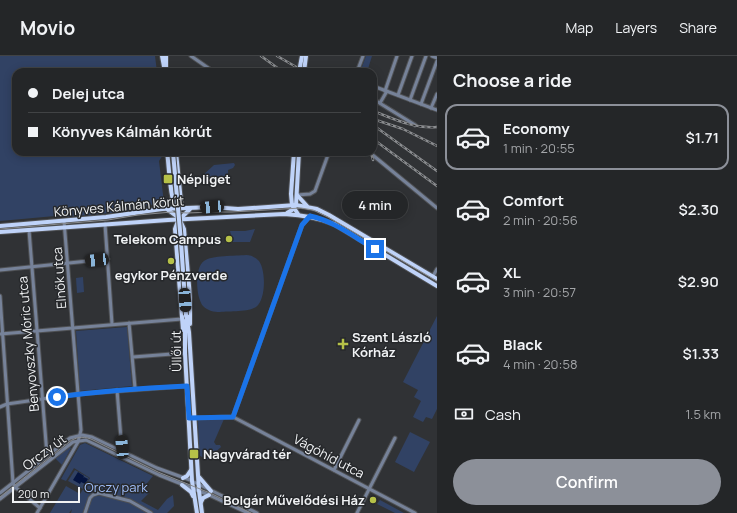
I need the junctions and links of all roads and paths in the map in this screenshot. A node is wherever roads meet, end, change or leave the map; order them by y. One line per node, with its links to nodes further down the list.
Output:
1 (191, 56): 13 (street)
2 (302, 56): 14 (main road, bridge)
3 (306, 56): 15 (main road, bridge)
4 (363, 56): 16 (street)
5 (397, 56): 18 (street)
6 (412, 56): 20 (street)
7 (426, 56): 21 (street)
8 (432, 56): 10 (street)
9 (165, 57): 12 (main road)
10 (437, 58)
11 (437, 61): 24 (street)
12 (165, 68)
13 (208, 68)
14 (300, 68)
15 (304, 68)
16 (358, 68)
17 (377, 88): 18 (street)
18 (386, 91): 20 (street); 23 (street)
19 (437, 94): 25 (street)
20 (398, 95): 21 (street)
21 (410, 100): 24 (street)
22 (377, 101): 23 (street)
23 (380, 103): 27 (street)
24 (421, 104): 25 (street)
25 (432, 108): 26 (street)
26 (437, 110)
27 (415, 124)
28 (167, 156): 36 (main road)
29 (173, 156): 76 (main road, bridge)
30 (176, 156): 37 (main road)
31 (295, 156): 35 (main road)
32 (297, 156): 35 (main road)
33 (328, 156): 41 (street)
34 (374, 156): 47 (street)
35 (296, 162): 40 (main road); 41 (main road)
36 (170, 181): 37 (main road); 39 (main road)
37 (179, 181): 38 (main road)
38 (180, 189): 39 (main road); 43 (main road)
39 (172, 190): 42 (main road)
40 (291, 194): 44 (main road); 45 (main road)
41 (296, 195): 45 (main road); 46 (main road)
42 (173, 198): 48 (main road); 50 (main road)
43 (181, 202): 49 (main road); 50 (main road)
44 (283, 205): 45 (main road, Könyves Kálmán körút); 49 (main road, Könyves Kálmán körút)
45 (294, 206): 46 (main road, Könyves Kálmán körút); 51 (main road); 52 (main road)
46 (307, 206): 73 (main road, Könyves Kálmán körút)
47 (437, 208)
48 (166, 209): 50 (main road); 57 (main road, Könyves Kálmán körút)
49 (190, 209): 50 (main road, Könyves Kálmán körút); 54 (main road)
50 (178, 211): 54 (main road); 56 (main road)
51 (284, 214): 52 (main road, Könyves Kálmán körút); 55 (main road, Könyves Kálmán körút)
52 (298, 214): 53 (main road, Könyves Kálmán körút); 59 (street)
53 (310, 216): 59 (street); 74 (main road, Könyves Kálmán körút)
54 (180, 218): 55 (main road, Könyves Kálmán körút); 56 (main road, Könyves Kálmán körút); 62 (main road); 63 (main road)
55 (193, 218): 62 (main road)
56 (168, 220): 58 (main road, Könyves Kálmán körút); 63 (main road)
57 (64, 221): 60 (main road, Könyves Kálmán körút); 61 (street, Elnök utca)
58 (105, 224): 61 (main road, Könyves Kálmán körút); 68 (street)
59 (302, 225): 93 (street)
60 (0, 226)
61 (65, 227): 64 (main road, Könyves Kálmán körút); 69 (street, Elnök utca)
62 (184, 228): 63 (main road); 66 (main road)
63 (175, 229): 67 (main road)
64 (29, 230): 65 (main road, Könyves Kálmán körút); 70 (street, Benyovszky Móric utca)
65 (0, 232)
66 (187, 252): 67 (main road); 82 (main road)
67 (177, 253): 77 (main road)
68 (108, 259): 69 (street); 79 (street)
69 (68, 264): 70 (street); 80 (street, Elnök utca)
70 (32, 267): 72 (street); 81 (street, Benyovszky Móric utca)
71 (437, 269): 73 (street)
72 (0, 270)
73 (435, 278)
74 (437, 286)
75 (0, 296): 83 (street)
76 (186, 315): 82 (main road, Üllői út); 84 (main road, Üllői út)
77 (182, 319): 78 (street); 84 (main road)
78 (129, 323): 79 (street); 85 (street)
79 (112, 324): 80 (street)
80 (73, 327): 81 (street); 89 (street, Elnök utca)
81 (37, 330): 83 (street); 90 (street, Benyovszky Móric utca)
82 (190, 332): 95 (main road, Üllői út)
83 (1, 333): 91 (street)
84 (185, 351): 85 (street); 86 (main road, Üllői út)
85 (133, 357): 87 (street)
86 (187, 386): 87 (street); 94 (main road, Üllői út)
87 (135, 388): 88 (street)
88 (117, 390): 89 (street); 100 (street)
89 (77, 394): 90 (street); 97 (street)
90 (42, 399): 91 (street); 101 (street, Benyovszky Móric utca)
91 (8, 404): 92 (street); 107 (street)
92 (0, 407)
93 (233, 417): 95 (street); 103 (street, Vágóhíd utca)
94 (189, 418): 95 (street); 102 (main road, Üllői út)
95 (195, 418): 104 (main road, Üllői út)
96 (359, 420): 103 (street)
97 (80, 435): 99 (street); 100 (street, Orczy út); 101 (street, Orczy út)
98 (395, 438): 112 (street)
99 (79, 440): 108 (street, Orczy út); 110 (street, Orczy út); 119 (street)
100 (122, 451): 105 (street, Orczy út)
101 (47, 456): 107 (street, Orczy út)
102 (191, 470): 105 (main road); 106 (main road, Üllői út)
103 (334, 470): 112 (street, Vágóhíd utca)
104 (199, 477): 109 (main road, Üllői út); 115 (main road)
105 (183, 478): 106 (street, Orczy út)
106 (192, 481): 109 (street, Orczy út); 111 (main road, Üllői út)
107 (13, 483): 110 (street); 114 (street, Orczy út)
108 (182, 485): 111 (street, Orczy út); 116 (main road)
109 (199, 485): 113 (main road, Üllői út); 115 (street, Orczy út)
110 (15, 487): 117 (street, Orczy út); 119 (street)
111 (193, 489): 113 (street, Orczy út); 116 (main road, Üllői út)
112 (370, 489): 127 (street); 128 (street, Vágóhíd utca)
113 (199, 491): 115 (street, Orczy út); 118 (main road, Üllői út)
114 (0, 493)
115 (210, 493): 118 (main road); 125 (street); 126 (street)
116 (194, 497): 123 (main road, Üllői út)
117 (0, 499)
118 (200, 503): 124 (main road, Üllői út)
119 (40, 508): 120 (street)
120 (37, 513)
121 (85, 513): 122 (street)
122 (151, 513)
123 (197, 513)
124 (202, 513)
125 (248, 513)
126 (257, 513)
127 (357, 513)
128 (413, 513)

